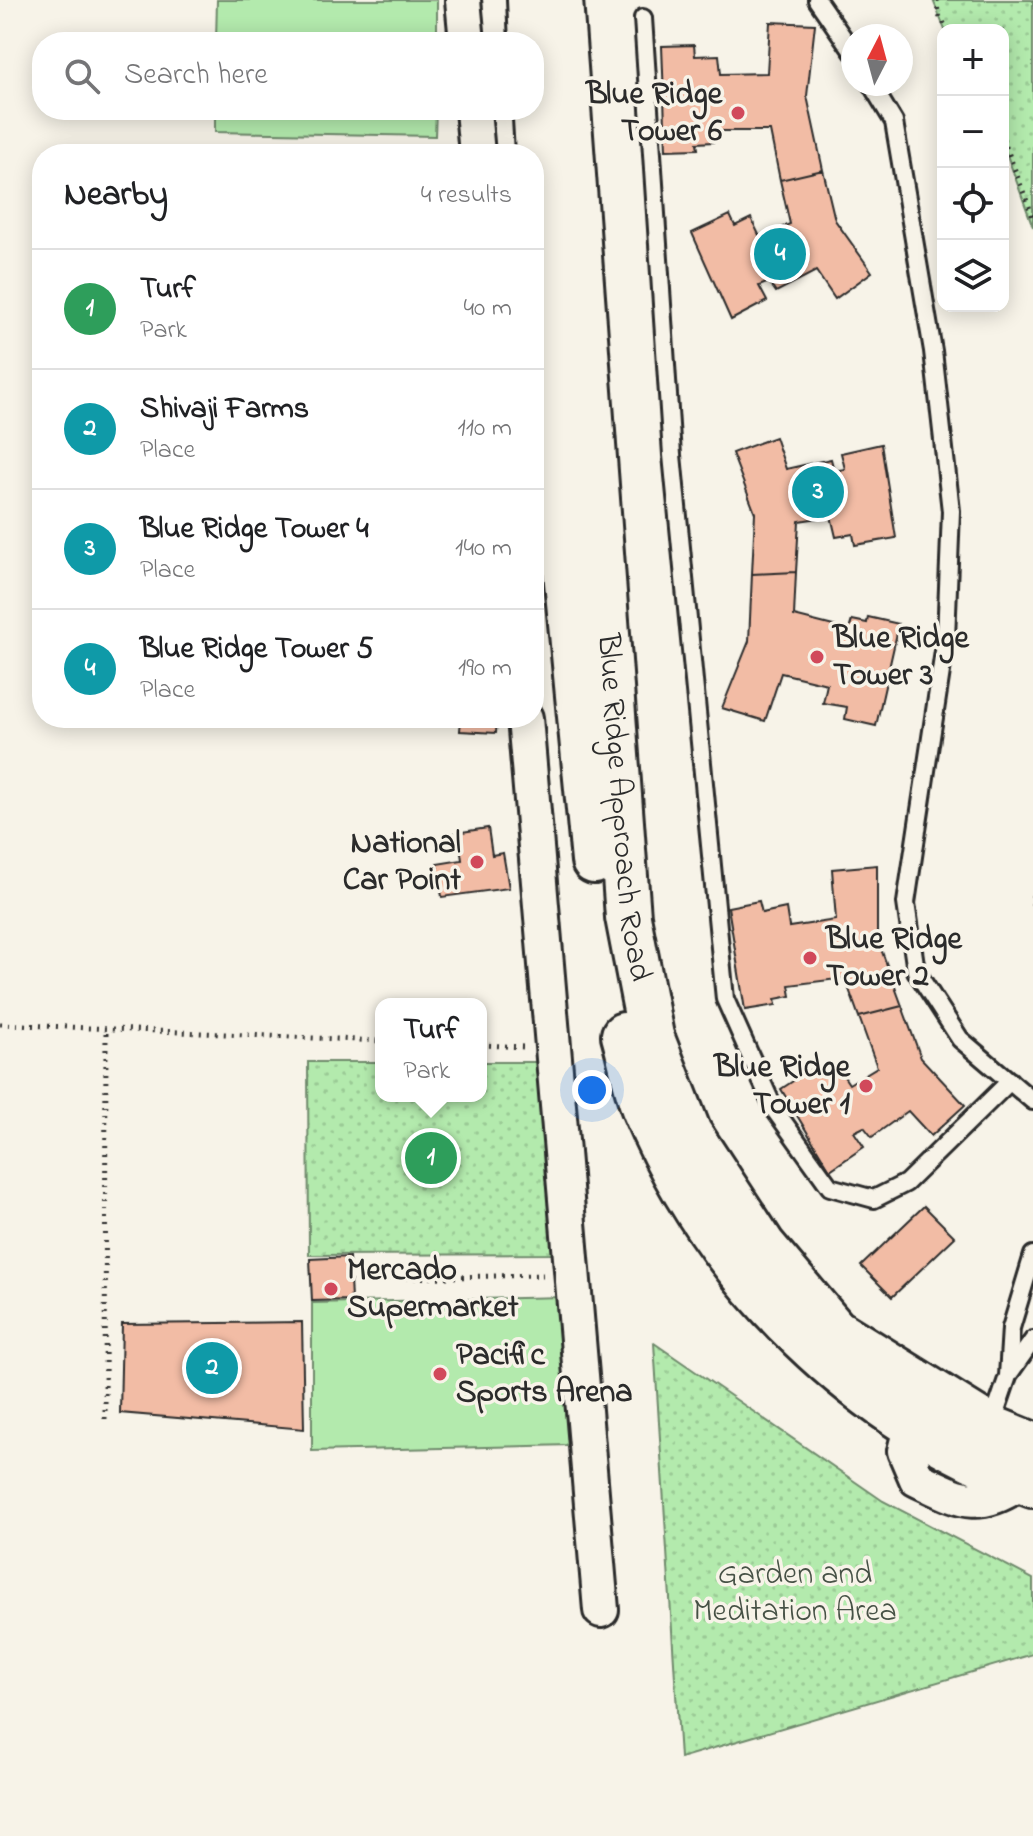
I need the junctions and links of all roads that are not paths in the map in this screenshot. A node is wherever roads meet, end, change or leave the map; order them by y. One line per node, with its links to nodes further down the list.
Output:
1 (463, 0): 6 (street)
2 (530, 0): 7 (street)
3 (560, 0): 15 (street, Blue Ridge Approach Road)
4 (817, 0): 8 (lane)
5 (643, 18): 18 (lane)
6 (466, 32)
7 (532, 32)
8 (841, 35)
9 (878, 96): 18 (lane)
10 (474, 120): 12 (street)
11 (539, 120): 13 (street, Blue Ridge Approach Road)
12 (476, 144)
13 (542, 144)
14 (544, 155): 15 (street, Blue Ridge Approach Road)
15 (564, 297): 17 (street, Blue Ridge Approach Road)
16 (526, 728): 26 (street)
17 (614, 919): 23 (street, Blue Ridge Approach Road); 24 (street, Blue Ridge Approach Road)
18 (1010, 1081): 19 (lane)
19 (1033, 1101)
20 (1033, 1255): 22 (lane)
21 (1033, 1340): 22 (lane)
22 (1008, 1376): 24 (lane)
23 (911, 1428): 24 (street, Blue Ridge Approach Road); 25 (street)
24 (985, 1447): 25 (street, Blue Ridge Approach Road)
25 (1029, 1470)
26 (601, 1610)

